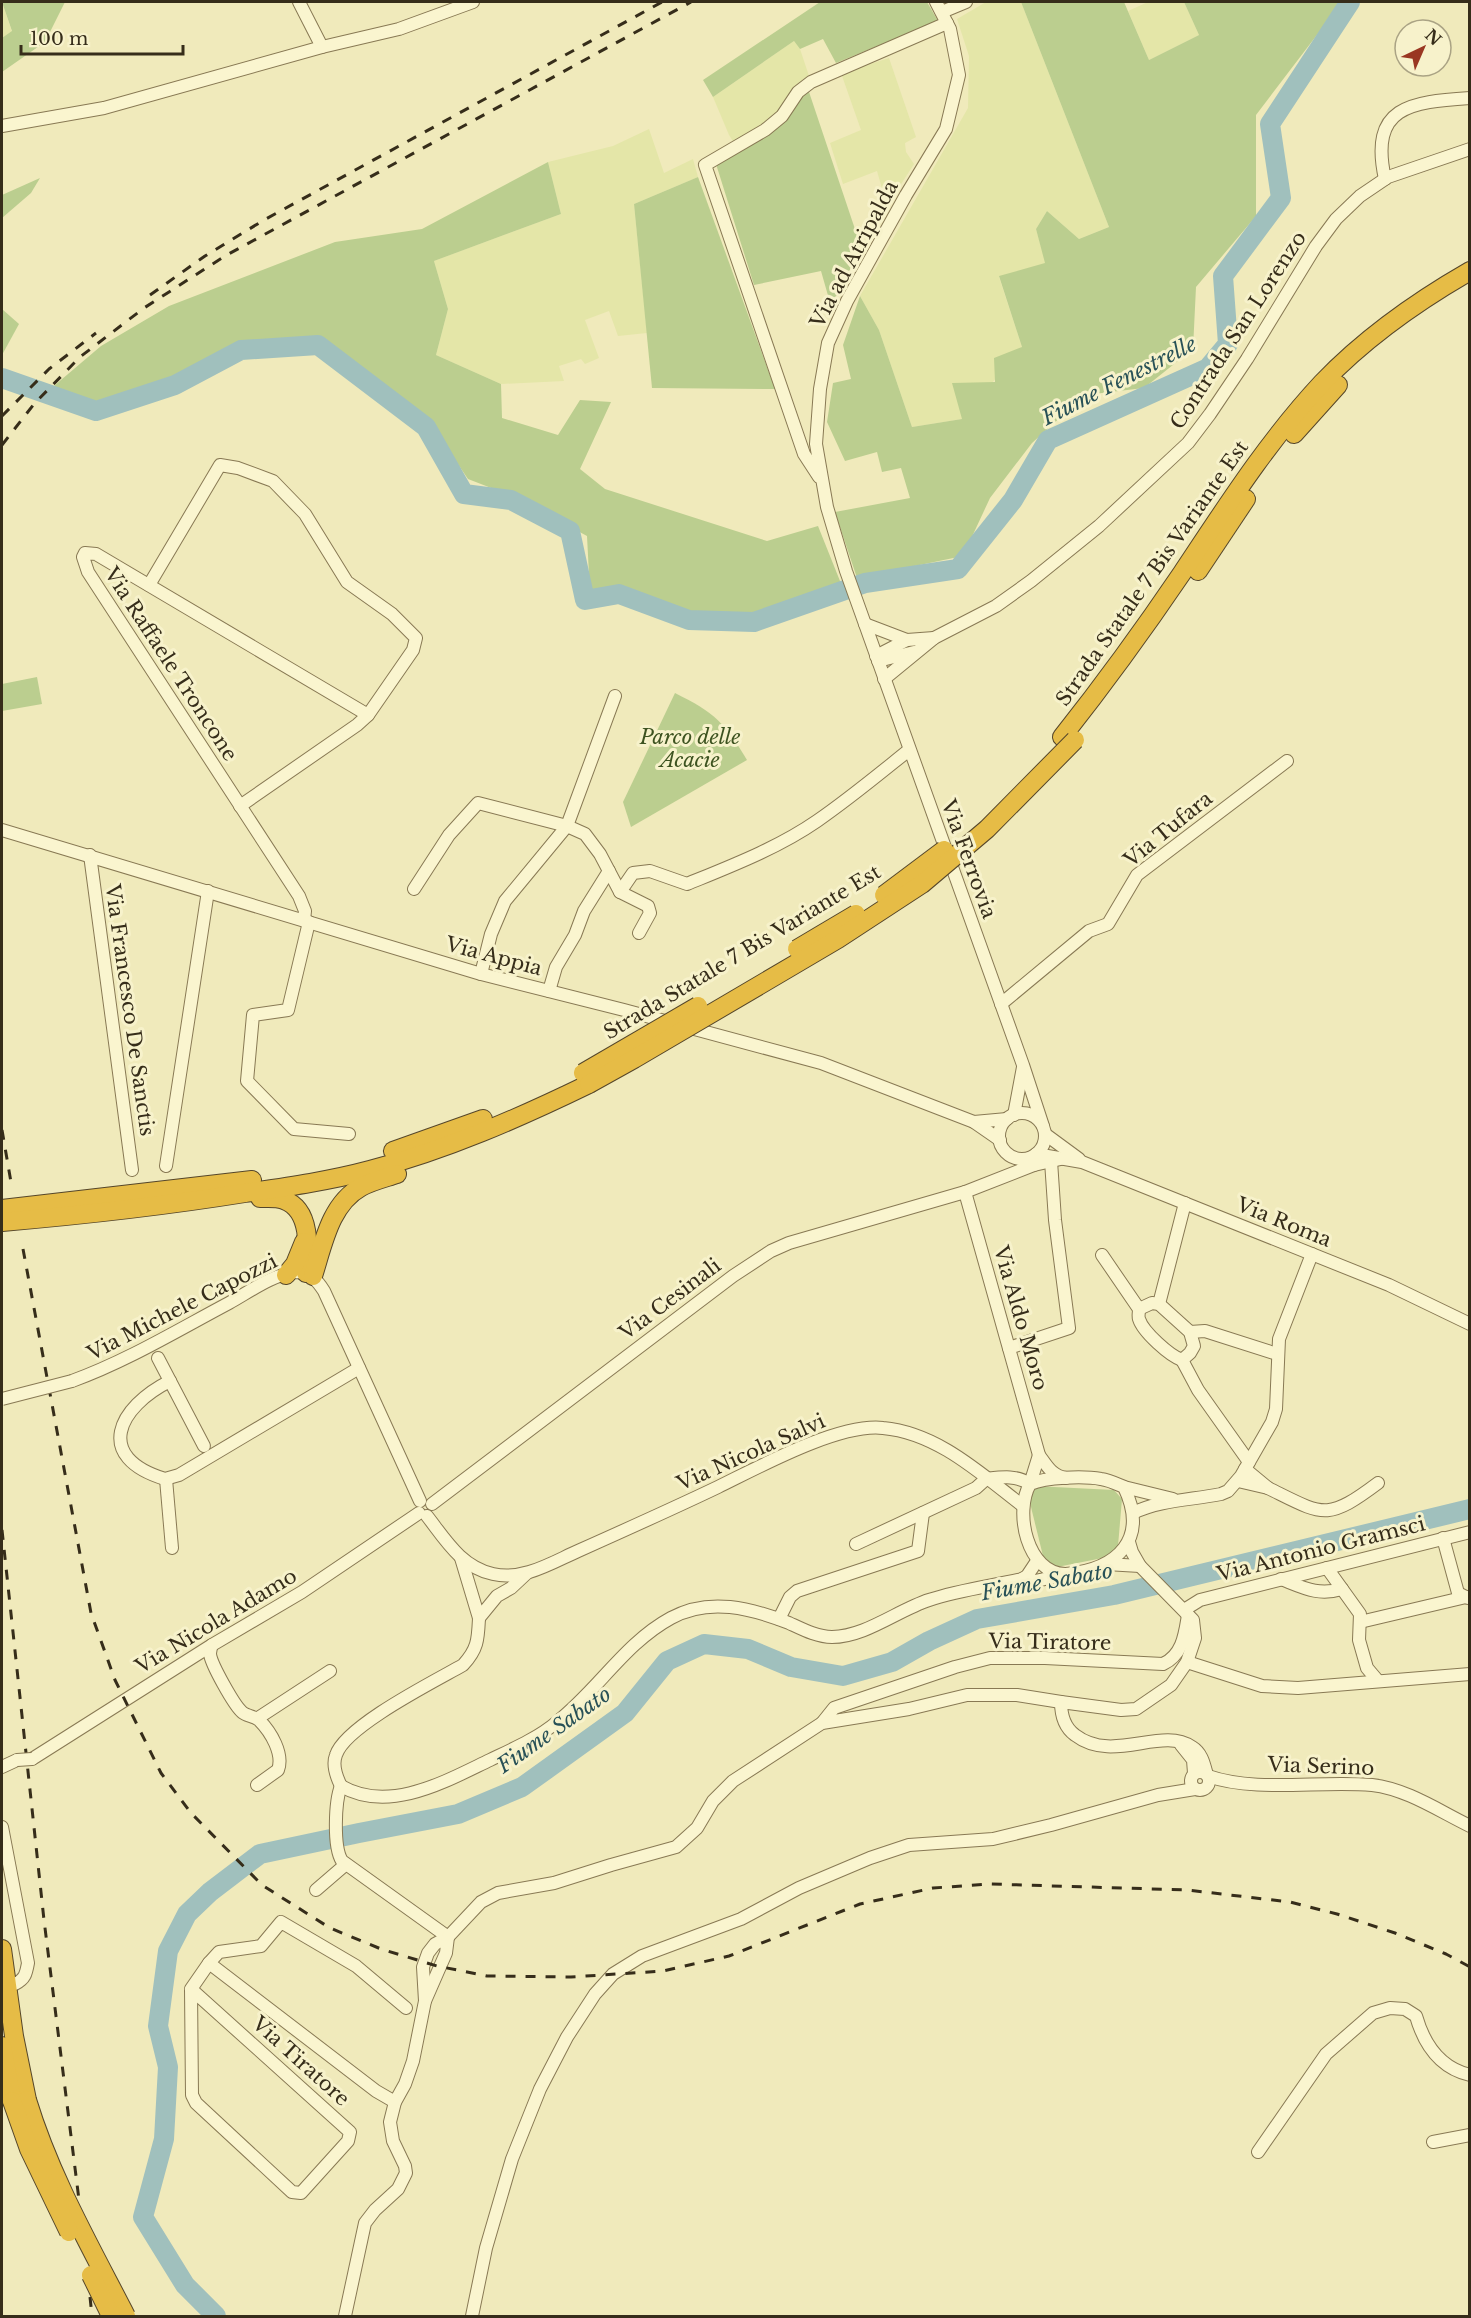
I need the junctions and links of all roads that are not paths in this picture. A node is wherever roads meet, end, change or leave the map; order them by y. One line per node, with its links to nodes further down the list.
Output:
1 (299, 2): 5 (street)
2 (473, 2): 5 (street)
3 (966, 2): 4 (street)
4 (942, 12): 12 (street, Via ad Atripalda); 12 (street)
5 (322, 46): 7 (street)
6 (1470, 98): 9 (street)
7 (2, 126)
8 (1470, 148): 9 (street, Contrada San Lorenzo)
9 (1385, 180): 16 (street, Contrada San Lorenzo)
10 (1470, 271): 23 (highway, Strada Statale 7 Bis Variante Est)
11 (1470, 285): 23 (highway, Strada Statale 7 Bis Variante Est)
12 (823, 483): 14 (street, Via ad Atripalda)
13 (149, 585): 22 (street, Via Raffaele Troncone); 22 (street); 26 (street, Via Raffaele Troncone)
14 (858, 605): 15 (street, Via Ferrovia)
15 (865, 624): 17 (street, Contrada San Lorenzo); 19 (street, Via Ferrovia)
16 (934, 638): 17 (street, Contrada San Lorenzo); 18 (street, Contrada San Lorenzo)
17 (907, 640): 19 (street, Contrada San Lorenzo)
18 (921, 650): 19 (street, Contrada San Lorenzo); 20 (street, Contrada San Lorenzo)
19 (877, 658): 20 (street, Via Ferrovia)
20 (884, 679): 24 (street, Via Ferrovia)
21 (615, 696): 27 (street)
22 (368, 715): 26 (street)
23 (1068, 738): 40 (highway, Strada Statale 7 Bis Variante Est, bridge)
24 (909, 750): 33 (street); 38 (street, Via Ferrovia)
25 (1287, 761): 38 (street, Via Tufara)
26 (240, 806): 34 (street, Via Raffaele Troncone)
27 (567, 826): 30 (street); 31 (street); 36 (street)
28 (2, 830): 29 (street, Via Appia)
29 (90, 855): 32 (street, Via Appia); 53 (street, Via Francesco De Sanctis)
30 (609, 871): 33 (street); 37 (street)
31 (414, 889)
32 (208, 891): 34 (street, Via Appia); 52 (street)
33 (620, 892): 35 (street)
34 (307, 921): 36 (street, Via Appia); 44 (street)
35 (639, 933)
36 (482, 974): 37 (street, Via Appia)
37 (549, 991): 42 (street, Via Appia)
38 (1001, 1004): 39 (street, Via Ferrovia)
39 (1023, 1065): 41 (street); 43 (street, Via Ferrovia)
40 (586, 1078): 46 (highway, Strada Statale 7 Bis Variante Est); 58 (highway, Strada Statale 7 Bis Variante Est)
41 (1011, 1117): 42 (street, Via Appia); 43 (street); 45 (street)
42 (974, 1122): 45 (street, Via Appia)
43 (1044, 1130): 49 (street); 51 (street, Via Roma)
44 (349, 1134)
45 (1000, 1140): 47 (street)
46 (443, 1148): 56 (highway, Strada Statale 7 Bis Variante Est); 64 (highway)
47 (1011, 1156): 49 (street); 54 (street)
48 (1065, 1158): 49 (street, Via Roma); 50 (street, Via Roma); 51 (street, Via Roma)
49 (1035, 1160): 50 (street, Via Roma); 54 (street, Via Cesinali)
50 (1051, 1161): 69 (street)
51 (1082, 1162): 57 (street, Via Roma)
52 (166, 1166)
53 (132, 1170)
54 (997, 1181): 55 (street, Via Cesinali)
55 (965, 1192): 69 (street, Via Aldo Moro); 90 (street, Via Cesinali)
56 (223, 1197): 59 (highway, Strada Statale 7 Bis Variante Est); 60 (highway)
57 (1185, 1203): 61 (street, Via Roma); 65 (street)
58 (2, 1209)
59 (2, 1222)
60 (306, 1235): 63 (highway); 64 (highway)
61 (1312, 1254): 67 (street, Via Roma); 70 (street)
62 (1102, 1255): 66 (street)
63 (286, 1275): 64 (street, Via Michele Capozzi); 75 (street, Via Michele Capozzi, bridge)
64 (309, 1275): 73 (street)
65 (1159, 1304): 66 (street); 68 (street)
66 (1139, 1309): 72 (street)
67 (1470, 1324)
68 (1191, 1332): 70 (street); 72 (street)
69 (1009, 1348): 77 (street, Via Aldo Moro)
70 (1277, 1354): 78 (street)
71 (158, 1358): 74 (street)
72 (1182, 1360): 78 (street)
73 (359, 1368): 80 (street); 90 (street)
74 (170, 1381): 76 (street); 80 (street)
75 (2, 1399)
76 (204, 1446)
77 (1039, 1455): 79 (street); 82 (street); 85 (street)
78 (1247, 1466): 83 (street); 87 (street)
79 (1010, 1476): 81 (street); 85 (street)
80 (166, 1479): 97 (street)
81 (986, 1479): 89 (street, Via Nicola Salvi); 91 (street); 103 (street, Via Nicola Salvi)
82 (1068, 1479): 85 (street); 86 (street)
83 (1238, 1481): 87 (street); 88 (street)
84 (1378, 1483): 87 (street)
85 (1030, 1484): 89 (street)
86 (1124, 1487): 88 (street); 92 (street)
87 (1268, 1488)
88 (1182, 1501): 92 (street)
89 (1023, 1506): 99 (street)
90 (422, 1510): 98 (street); 115 (street, Via Nicola Adamo)
91 (923, 1513): 96 (street); 113 (street)
92 (1133, 1513): 95 (street)
93 (1470, 1532): 94 (street, Via Antonio Gramsci)
94 (1443, 1538): 102 (street, Via Antonio Gramsci); 110 (street)
95 (1129, 1542): 100 (street); 101 (street)
96 (856, 1544)
97 (172, 1548)
98 (460, 1558): 105 (street); 112 (street)
99 (1037, 1561): 104 (street); 106 (street)
100 (1106, 1564): 101 (street); 104 (street)
101 (1140, 1566): 111 (street)
102 (1327, 1568): 107 (street, Via Antonio Gramsci); 108 (street)
103 (529, 1573): 105 (street); 109 (street)
104 (1065, 1574): 106 (street)
105 (504, 1576): 109 (street)
106 (1022, 1579): 113 (street)
107 (1280, 1579): 108 (street); 111 (street, Via Antonio Gramsci)
108 (1342, 1589): 114 (street)
109 (503, 1592): 112 (street)
110 (1468, 1597): 114 (street)
111 (1186, 1612): 116 (street); 122 (street, Via Tiratore)
112 (479, 1618): 126 (street)
113 (779, 1619): 126 (street)
114 (1360, 1622): 119 (street)
115 (212, 1645): 121 (street); 123 (street, Via Nicola Adamo, bridge)
116 (1187, 1662): 119 (street); 120 (street, Via Tiratore)
117 (330, 1671): 121 (street)
118 (1470, 1674): 119 (street)
119 (1378, 1681)
120 (1061, 1702): 122 (street, Via Tiratore); 124 (street)
121 (258, 1718): 125 (street)
122 (822, 1723): 132 (street, Via Tiratore)
123 (2, 1767)
124 (1200, 1780): 127 (street, Via Serino); 150 (street, Via Serino)
125 (257, 1785)
126 (341, 1786): 129 (street)
127 (1470, 1826)
128 (2, 1827): 136 (street)
129 (345, 1865): 130 (street); 131 (street)
130 (316, 1890)
131 (420, 1917): 132 (street); 134 (street)
132 (448, 1937): 134 (street, Via Tiratore); 138 (street, Via Tiratore)
133 (2, 1949): 142 (highway)
134 (430, 1951): 138 (street, Via Tiratore)
135 (208, 1963): 137 (street); 139 (street); 143 (street, Via Tiratore)
136 (15, 1984)
137 (191, 1989): 137 (street, Via Tiratore)
138 (425, 2001): 143 (street, Via Tiratore)
139 (406, 2008)
140 (2, 2046): 142 (highway)
141 (1470, 2075): 146 (street)
142 (20, 2100): 147 (highway, bridge); 148 (highway, bridge)
143 (395, 2102): 149 (street, Via Tiratore)
144 (1470, 2135): 145 (street)
145 (1433, 2142)
146 (1258, 2152)
147 (111, 2316)
148 (126, 2316)
149 (345, 2316)
150 (472, 2316)

